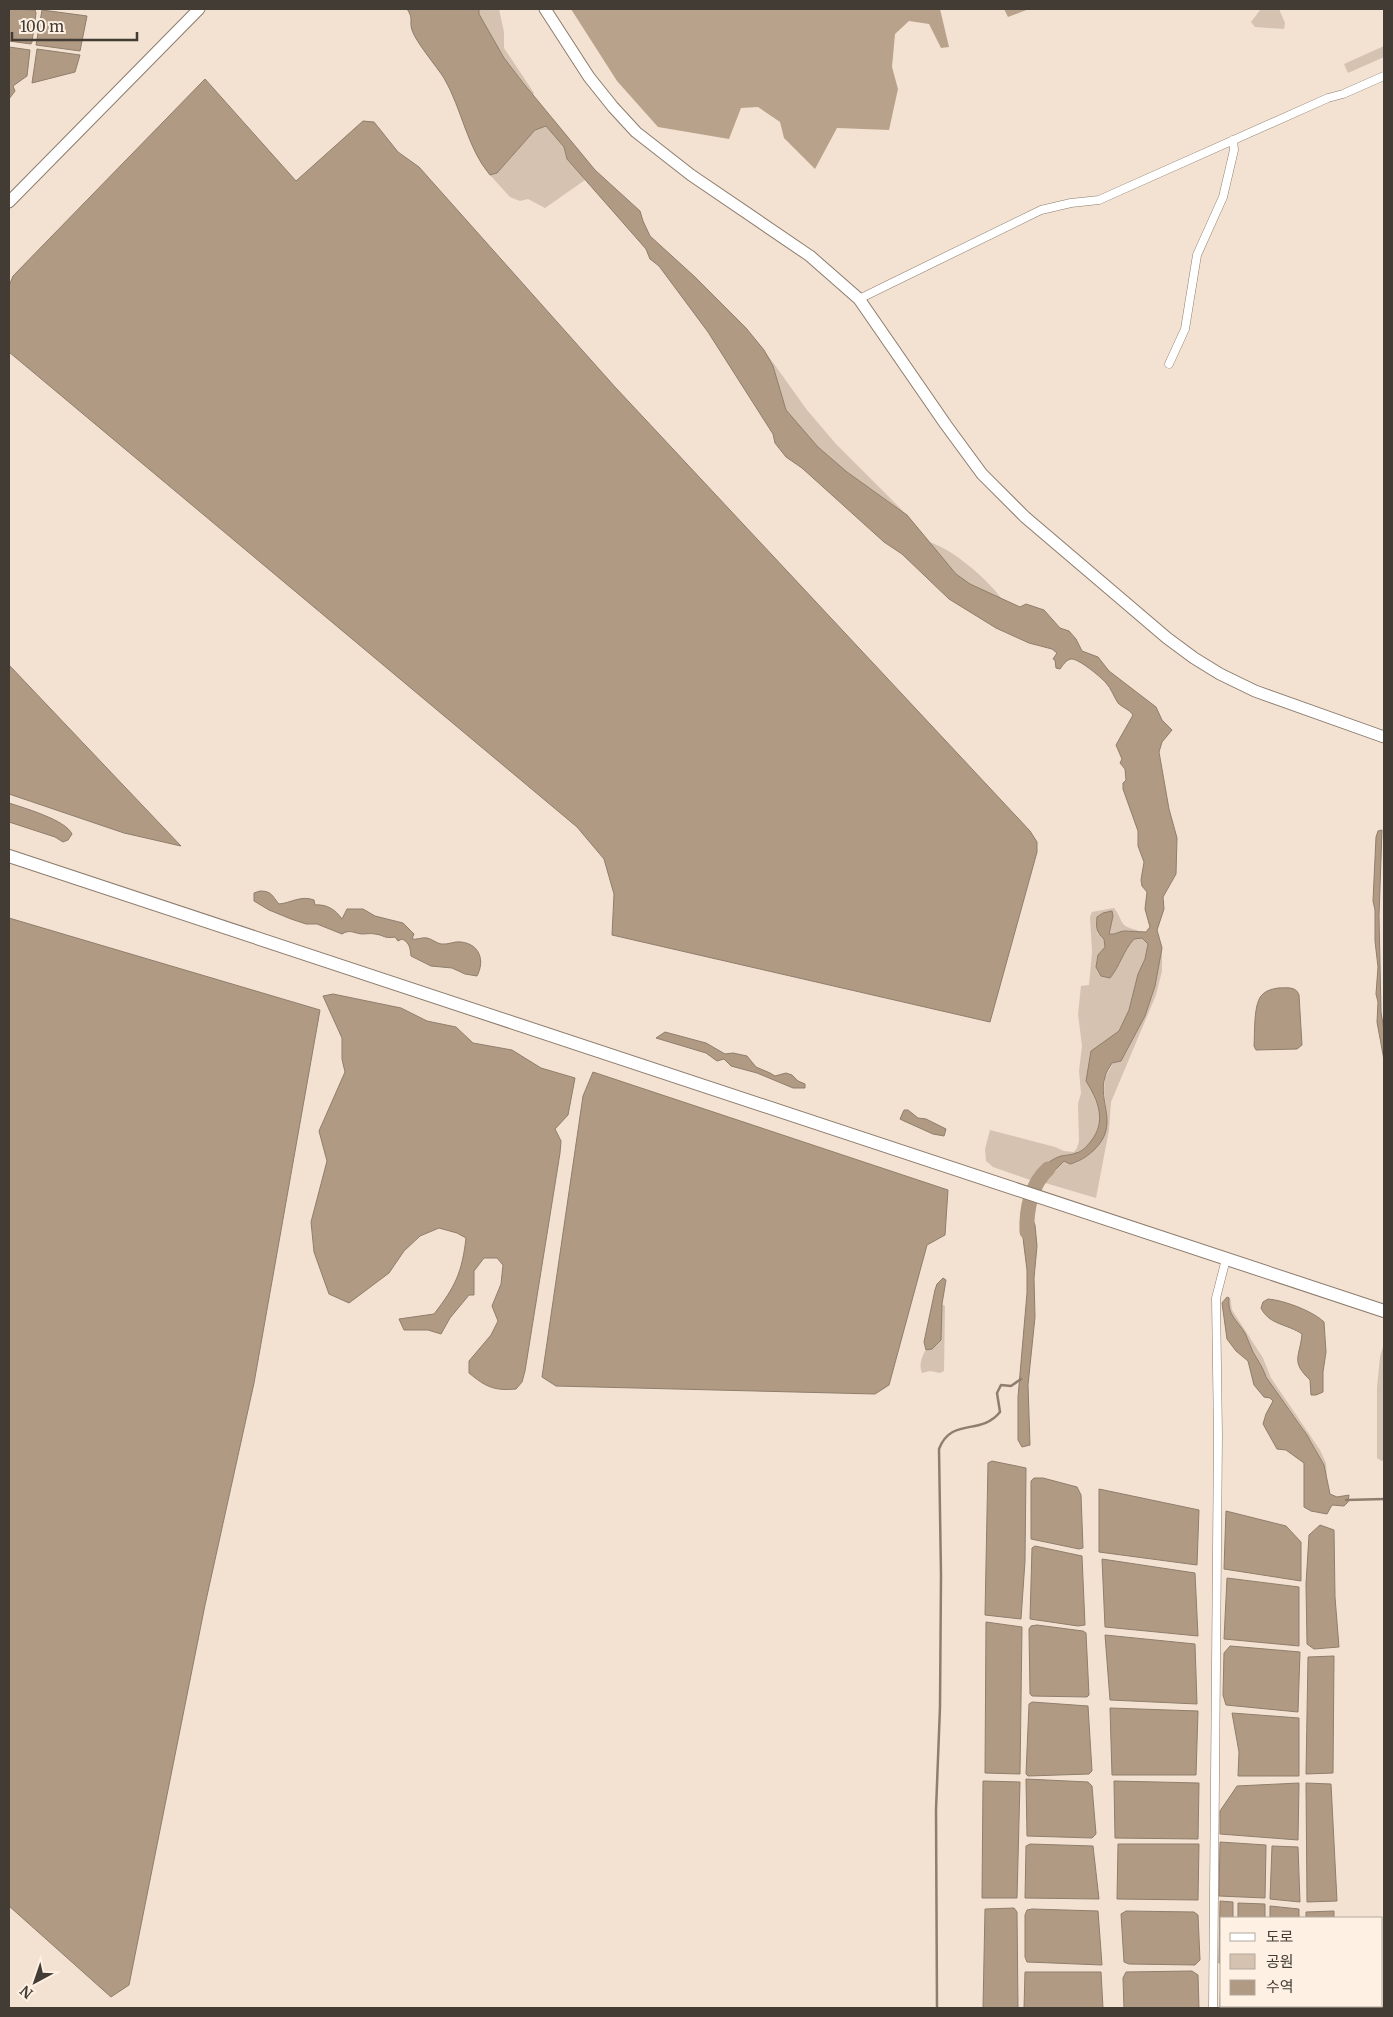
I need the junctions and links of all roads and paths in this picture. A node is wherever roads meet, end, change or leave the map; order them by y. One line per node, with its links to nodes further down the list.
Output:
1 (198, 9): 5 (main road)
2 (545, 9): 6 (main road)
3 (1384, 76): 4 (street)
4 (1234, 140): 6 (street); 7 (street)
5 (9, 202)
6 (858, 298): 8 (main road)
7 (1169, 364)
8 (1384, 737)
9 (9, 856): 10 (main road)
10 (1226, 1258): 11 (main road); 12 (street)
11 (1384, 1311)
12 (1213, 2008)

